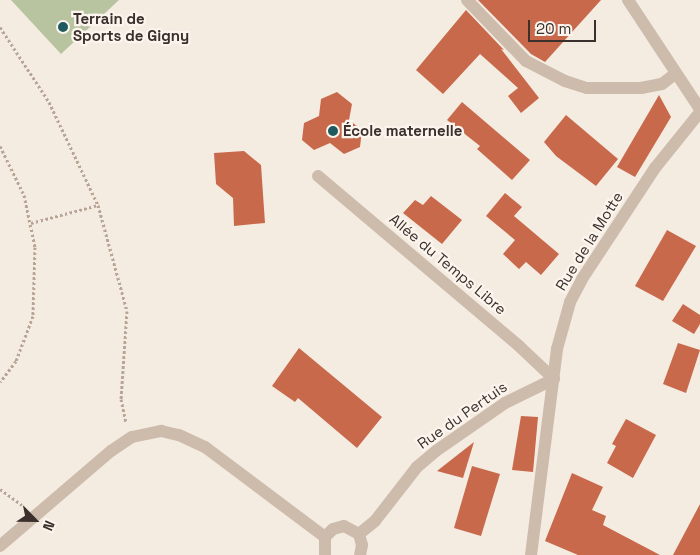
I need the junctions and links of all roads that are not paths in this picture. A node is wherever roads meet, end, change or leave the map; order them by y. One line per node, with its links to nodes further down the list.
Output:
1 (467, 0): 3 (street)
2 (628, 0): 3 (street)
3 (675, 74): 4 (street)
4 (698, 104): 6 (street, Rue de la Motte)
5 (318, 176): 6 (street, Allée du Temps Libre)
6 (554, 379): 7 (street, Rue du Pertuis); 12 (street, Rue de la Motte)
7 (359, 534): 8 (street); 11 (street)
8 (325, 537): 9 (street); 10 (street)
9 (0, 546)
10 (326, 555)
11 (360, 555)
12 (531, 555)

